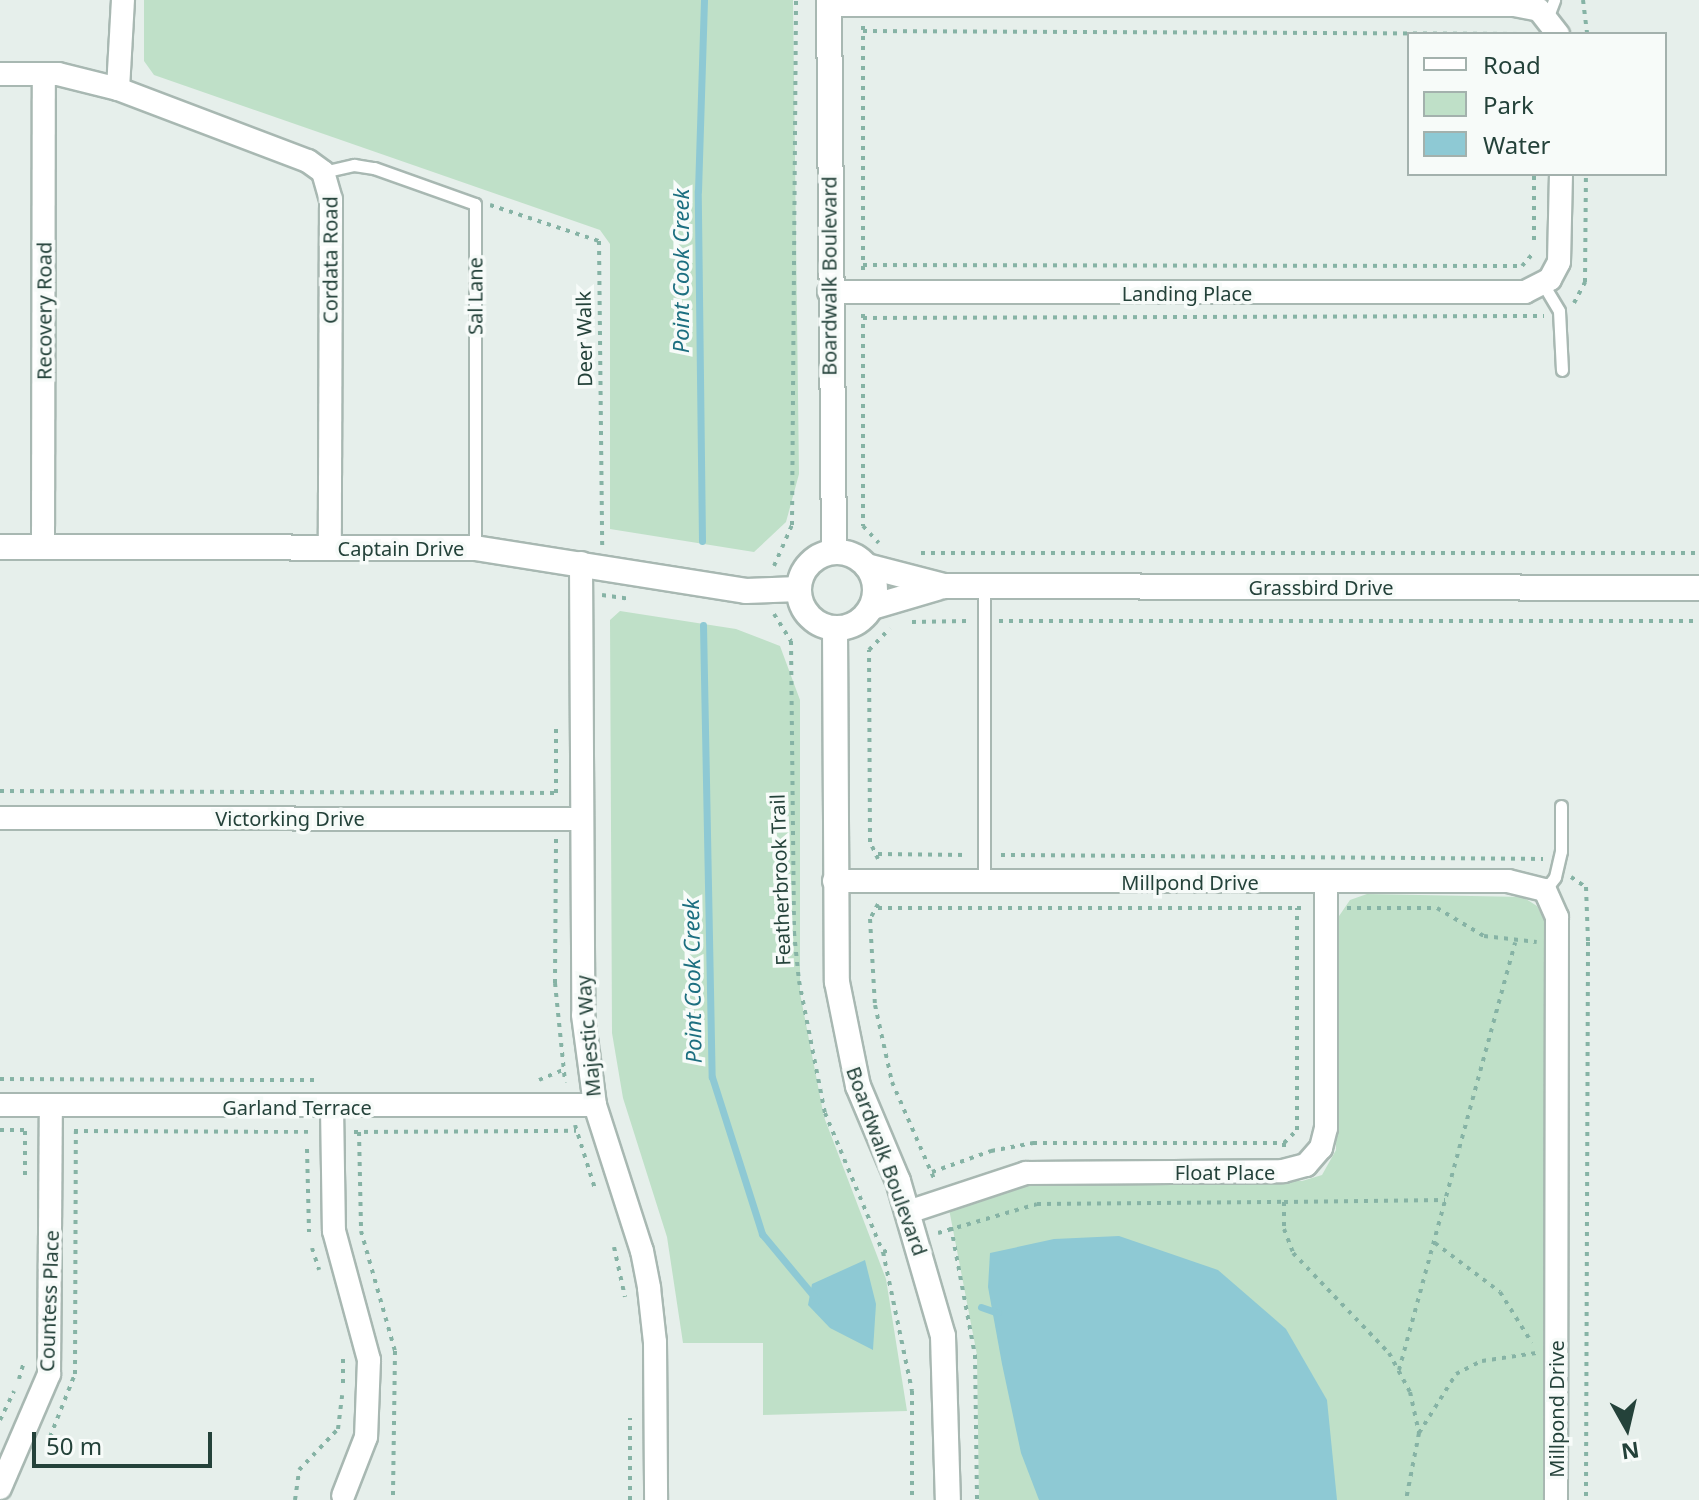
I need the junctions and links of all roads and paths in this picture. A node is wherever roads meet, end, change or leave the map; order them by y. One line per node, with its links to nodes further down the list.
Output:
1 (123, 0): 11 (street)
2 (796, 0): 35 (path)
3 (1583, 0): 7 (path)
4 (829, 3): 5 (street); 18 (street, Boardwalk Boulevard)
5 (1553, 17)
6 (863, 31): 8 (path)
7 (1587, 32)
8 (1407, 33)
9 (0, 74): 10 (street, Cordata Road)
10 (44, 74): 11 (street, Cordata Road); 23 (street, Recovery Road)
11 (118, 89): 12 (street, Cordata Road)
12 (323, 172): 15 (lane); 24 (street, Cordata Road)
13 (1534, 176): 16 (path)
14 (1561, 176): 17 (street)
15 (475, 204): 25 (lane, Sal Lane); 29 (path, Deer Walk)
16 (863, 265)
17 (1543, 284): 18 (street, Landing Place); 19 (lane)
18 (829, 292): 26 (street, Boardwalk Boulevard)
19 (1559, 311): 20 (path); 21 (lane)
20 (863, 318)
21 (1562, 370)
22 (0, 547): 23 (street, Captain Drive)
23 (43, 547): 24 (street, Captain Drive)
24 (330, 547): 25 (street, Captain Drive)
25 (475, 548): 29 (street, Captain Drive)
26 (834, 552): 30 (street); 34 (street)
27 (913, 553): 28 (path)
28 (1699, 553)
29 (592, 564): 35 (street, Captain Drive); 36 (street, Majestic Way)
30 (867, 566): 31 (street, Grassbird Drive); 38 (street)
31 (944, 586): 32 (street, Grassbird Drive); 38 (street, Grassbird Drive)
32 (984, 587): 33 (street, Grassbird Drive); 41 (lane)
33 (1699, 588)
34 (799, 589): 35 (street, Captain Drive); 44 (street)
35 (770, 591): 40 (path, Featherbrook Trail)
36 (581, 593): 37 (path); 49 (street, Majestic Way)
37 (641, 601)
38 (872, 607): 44 (street)
39 (760, 616): 40 (path)
40 (775, 618): 83 (path, Featherbrook Trail)
41 (984, 620): 42 (path); 43 (path); 51 (lane)
42 (1699, 621)
43 (901, 622)
44 (835, 628): 53 (street, Boardwalk Boulevard)
45 (556, 716): 46 (path)
46 (0, 791)
47 (1561, 806): 52 (lane)
48 (0, 818): 49 (street, Victorking Drive)
49 (580, 819): 67 (street, Majestic Way)
50 (878, 854): 51 (path)
51 (984, 855): 52 (path); 54 (lane)
52 (1558, 868): 56 (lane); 60 (path)
53 (834, 881): 54 (street, Millpond Drive); 79 (street, Boardwalk Boulevard)
54 (984, 882): 55 (street, Millpond Drive)
55 (1326, 882): 56 (street, Millpond Drive); 57 (street, Float Place)
56 (1545, 890): 59 (street, Millpond Drive)
57 (1326, 908): 58 (path); 75 (path); 79 (street, Float Place)
58 (1515, 942): 59 (path); 77 (path)
59 (1557, 942): 60 (path); 87 (street, Millpond Drive)
60 (1588, 942): 88 (path)
61 (562, 1070): 64 (path)
62 (0, 1079): 63 (path)
63 (332, 1080)
64 (537, 1080)
65 (0, 1105): 66 (street, Garland Terrace)
66 (51, 1105): 68 (street, Garland Terrace); 70 (street, Countess Place)
67 (595, 1105): 68 (street, Garland Terrace); 95 (street, Majestic Way)
68 (332, 1107): 74 (street)
69 (0, 1130): 71 (path)
70 (51, 1130): 71 (path); 73 (path); 92 (street, Countess Place)
71 (25, 1131): 76 (path)
72 (576, 1131): 74 (path)
73 (308, 1132): 74 (path); 84 (path)
74 (332, 1132): 93 (street)
75 (1284, 1143)
76 (25, 1191)
77 (1445, 1200): 78 (path); 82 (path)
78 (1284, 1202): 80 (path); 89 (path)
79 (908, 1212): 81 (street, Boardwalk Boulevard)
80 (952, 1228): 81 (path); 98 (path)
81 (917, 1240): 83 (path); 97 (street, Boardwalk Boulevard)
82 (1435, 1243): 87 (path); 89 (path)
83 (883, 1252): 96 (path, Featherbrook Trail)
84 (321, 1278)
85 (343, 1346): 94 (path)
86 (25, 1353): 90 (path)
87 (1546, 1353): 88 (path); 91 (path); 100 (street, Millpond Drive)
88 (1586, 1353): 101 (path)
89 (1399, 1370): 91 (path)
90 (0, 1420)
91 (1419, 1433): 99 (path)
92 (0, 1488)
93 (343, 1496)
94 (295, 1500)
95 (656, 1500)
96 (912, 1500)
97 (948, 1500)
98 (977, 1500)
99 (1406, 1500)
100 (1556, 1500)
101 (1586, 1500)

